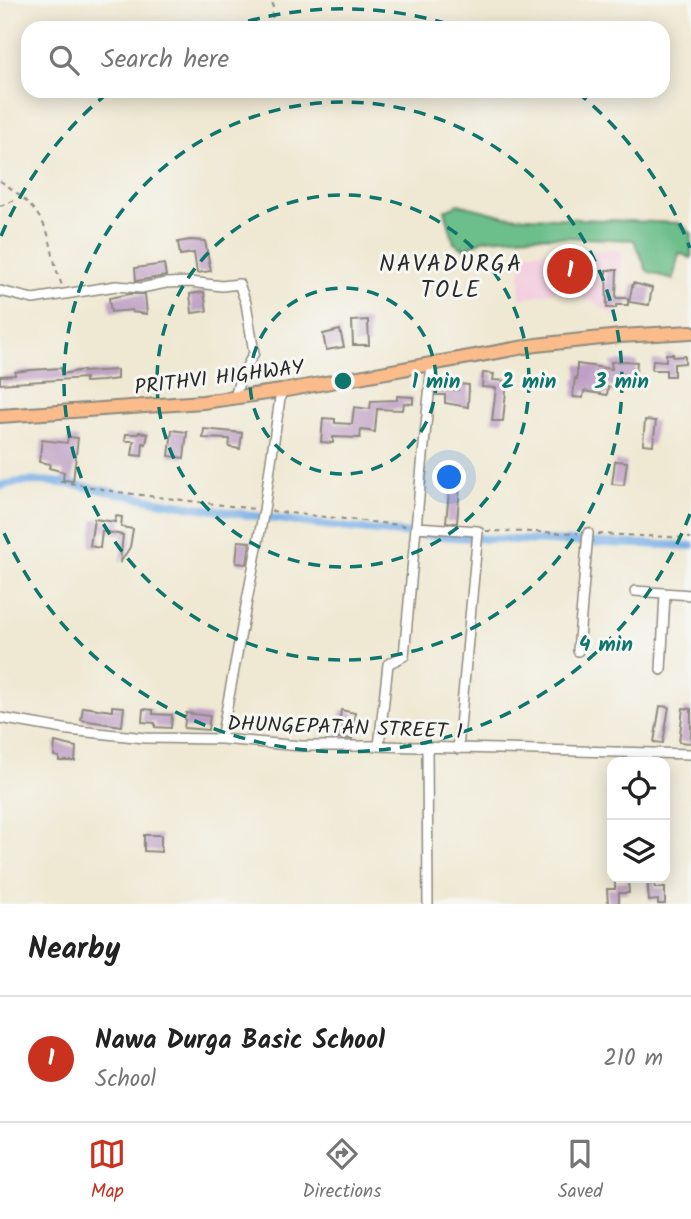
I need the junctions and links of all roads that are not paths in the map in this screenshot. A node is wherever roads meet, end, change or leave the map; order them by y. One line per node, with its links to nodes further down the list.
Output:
1 (0, 291): 5 (street)
2 (691, 332): 3 (highway, PRITHVI HIGHWAY)
3 (432, 364): 4 (highway, PRITHVI HIGHWAY); 7 (street)
4 (281, 391): 5 (highway, PRITHVI HIGHWAY); 15 (street)
5 (235, 398): 6 (highway, PRITHVI HIGHWAY)
6 (0, 416)
7 (416, 527): 16 (street); 18 (street)
8 (588, 533): 12 (street)
9 (635, 591): 10 (street)
10 (665, 594): 11 (street); 13 (street)
11 (691, 595)
12 (578, 651)
13 (661, 670)
14 (0, 718): 15 (street, DHUNGEPATAN STREET 1)
15 (221, 739): 16 (street, DHUNGEPATAN STREET 1)
16 (379, 746): 17 (street, DHUNGEPATAN STREET 1)
17 (427, 748): 18 (street, DHUNGEPATAN STREET 1); 20 (street)
18 (457, 749): 19 (street, DHUNGEPATAN STREET 1)
19 (691, 754)
20 (428, 904)

